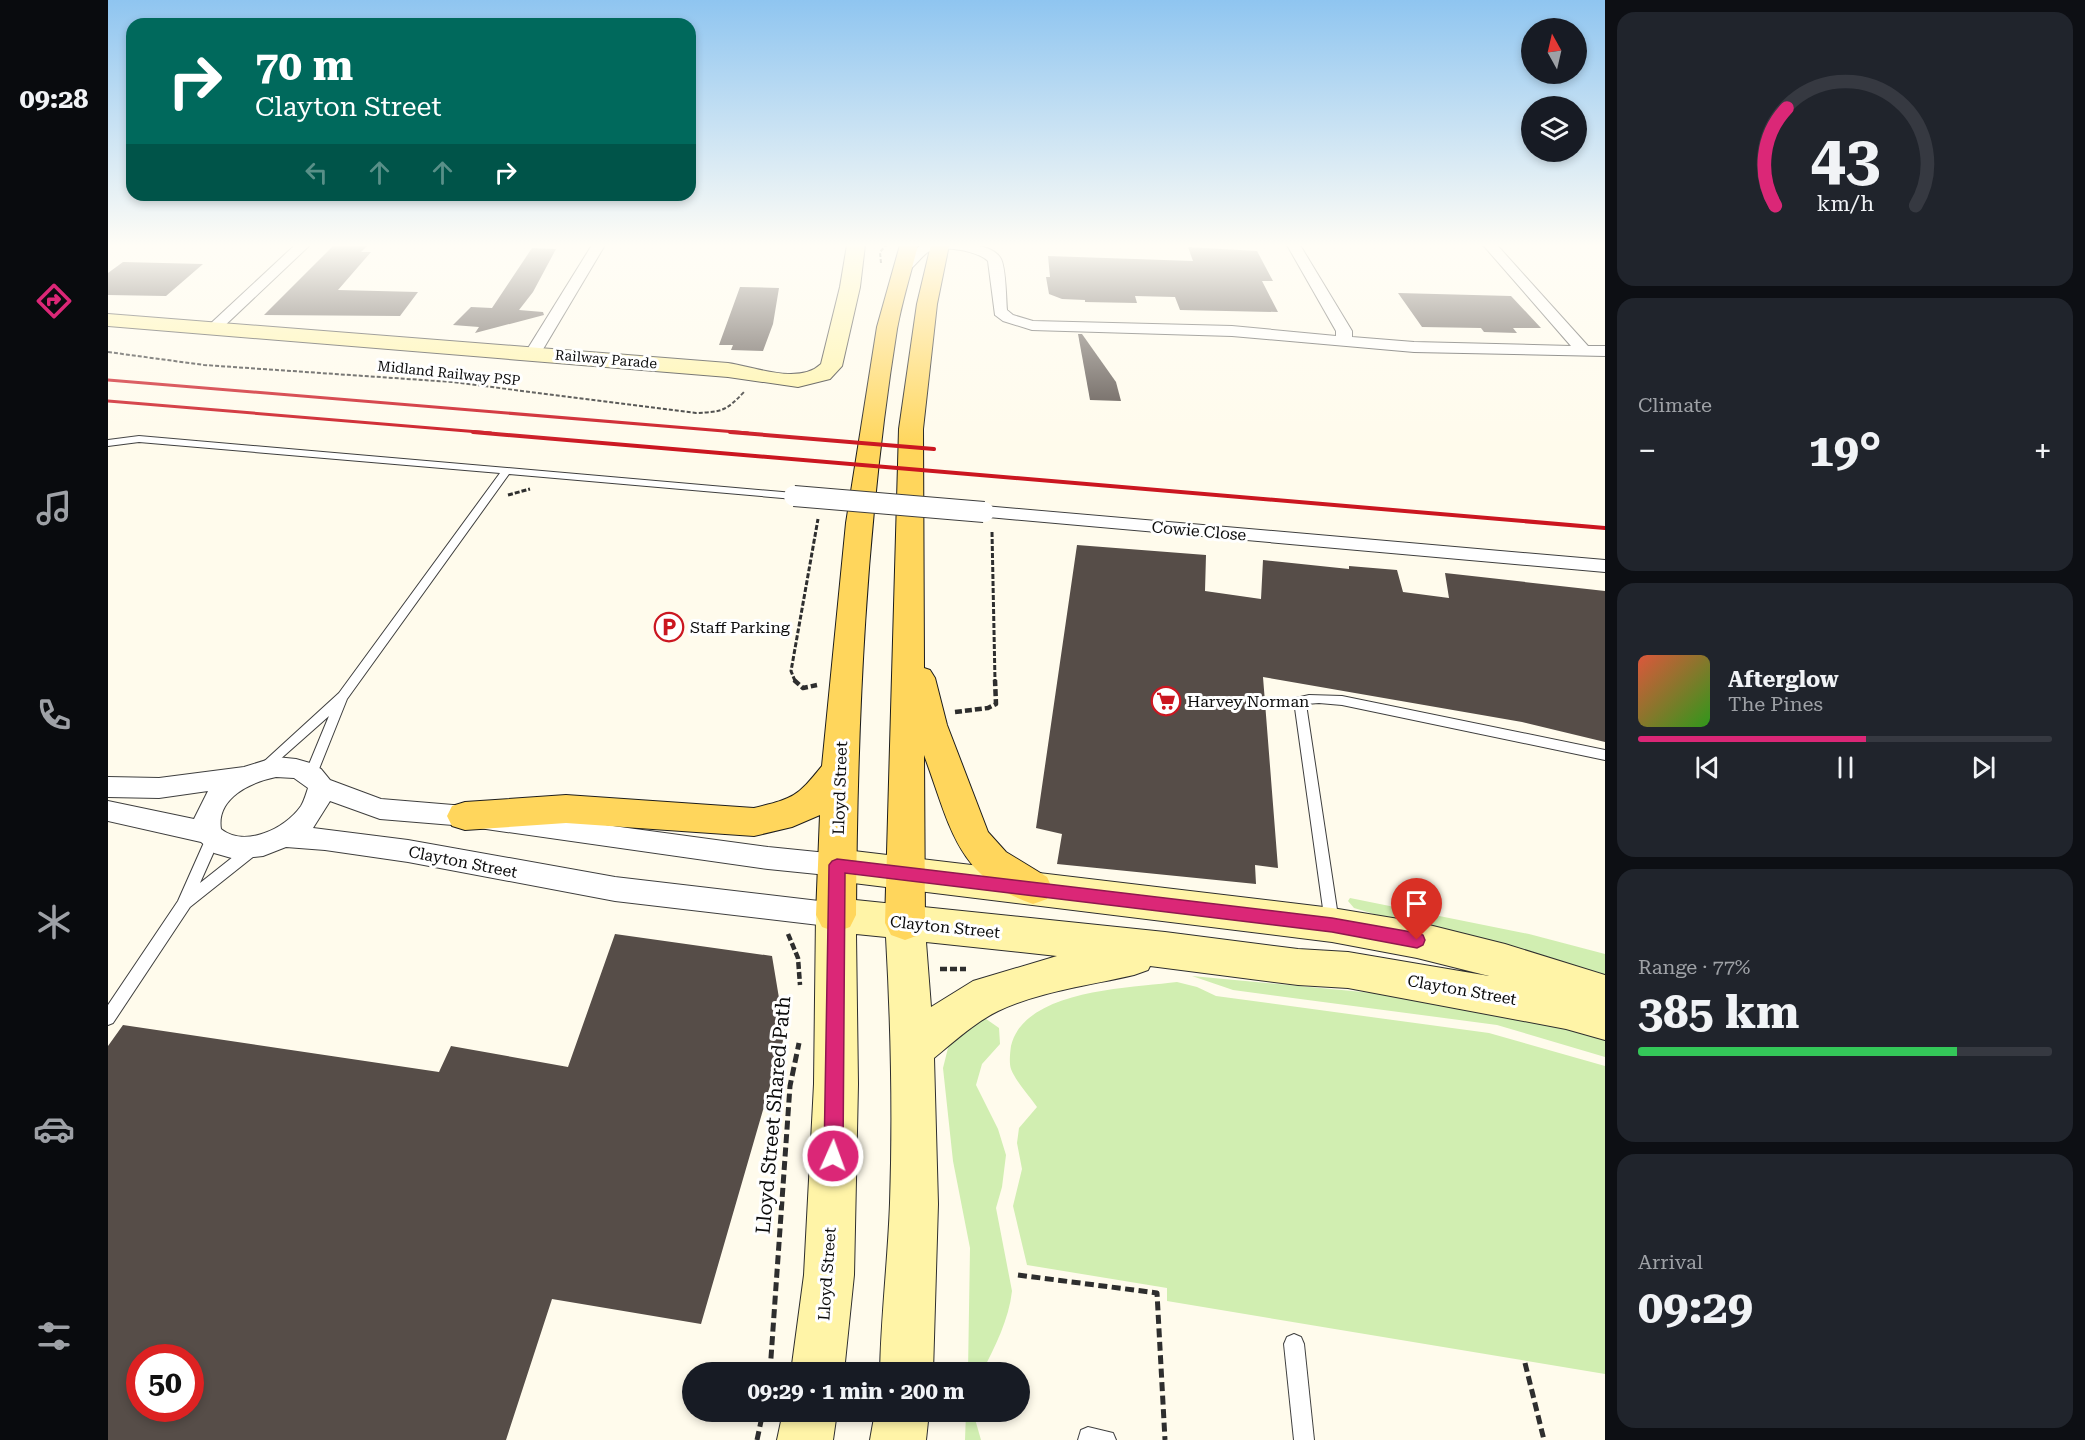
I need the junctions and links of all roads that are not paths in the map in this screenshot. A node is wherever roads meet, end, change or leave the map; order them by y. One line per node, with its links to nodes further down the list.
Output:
1 (230, 312): 10 (street)
2 (558, 312): 14 (street)
3 (844, 312): 14 (main road, Railway Parade)
4 (891, 312): 22 (main road, Lloyd Street)
5 (926, 312): 19 (main road)
6 (1000, 312): 11 (street)
7 (1333, 312): 11 (street)
8 (1550, 312): 12 (street)
9 (108, 320): 10 (main road, Railway Parade)
10 (213, 328): 14 (main road, Railway Parade)
11 (1344, 340): 12 (street)
12 (1584, 351): 13 (street)
13 (1605, 351)
14 (533, 353)
15 (108, 443): 16 (lane)
16 (506, 471): 17 (lane); 20 (lane)
17 (794, 495): 18 (street, Cowie Close, bridge)
18 (1605, 566)
19 (907, 603): 32 (main road); 33 (main road)
20 (343, 696): 23 (lane); 24 (lane)
21 (1605, 755): 37 (lane)
22 (839, 770): 27 (main road); 31 (main road, Lloyd Street)
23 (253, 773): 24 (street); 25 (street); 28 (street)
24 (316, 781): 27 (street, Clayton Street); 29 (street)
25 (108, 787)
26 (108, 811): 28 (street)
27 (465, 816): 31 (street, Clayton Street)
28 (211, 835): 30 (street); 34 (lane)
29 (283, 836): 30 (street); 35 (street, Clayton Street)
30 (255, 846): 34 (lane)
31 (837, 865): 32 (main road, Clayton Street); 35 (main road, Lloyd Street)
32 (905, 873): 33 (main road, Clayton Street); 36 (main road)
33 (1033, 888): 37 (main road, Clayton Street)
34 (184, 905): 40 (lane)
35 (836, 915): 36 (main road, Clayton Street); 44 (main road, Lloyd Street)
36 (905, 923): 38 (main road, Clayton Street); 42 (main road)
37 (1332, 925): 39 (main road, Clayton Street)
38 (1165, 950): 41 (main road, Clayton Street); 42 (main road)
39 (1605, 994)
40 (108, 1018)
41 (1605, 1020)
42 (914, 1048): 45 (main road)
43 (1294, 1344): 54 (lane)
44 (818, 1362)
45 (907, 1362)
46 (808, 1422): 49 (main road)
47 (897, 1422): 50 (street)
48 (899, 1422): 51 (main road)
49 (805, 1440)
50 (891, 1440)
51 (898, 1440)
52 (1088, 1440): 53 (lane)
53 (1106, 1440)
54 (1304, 1440)

